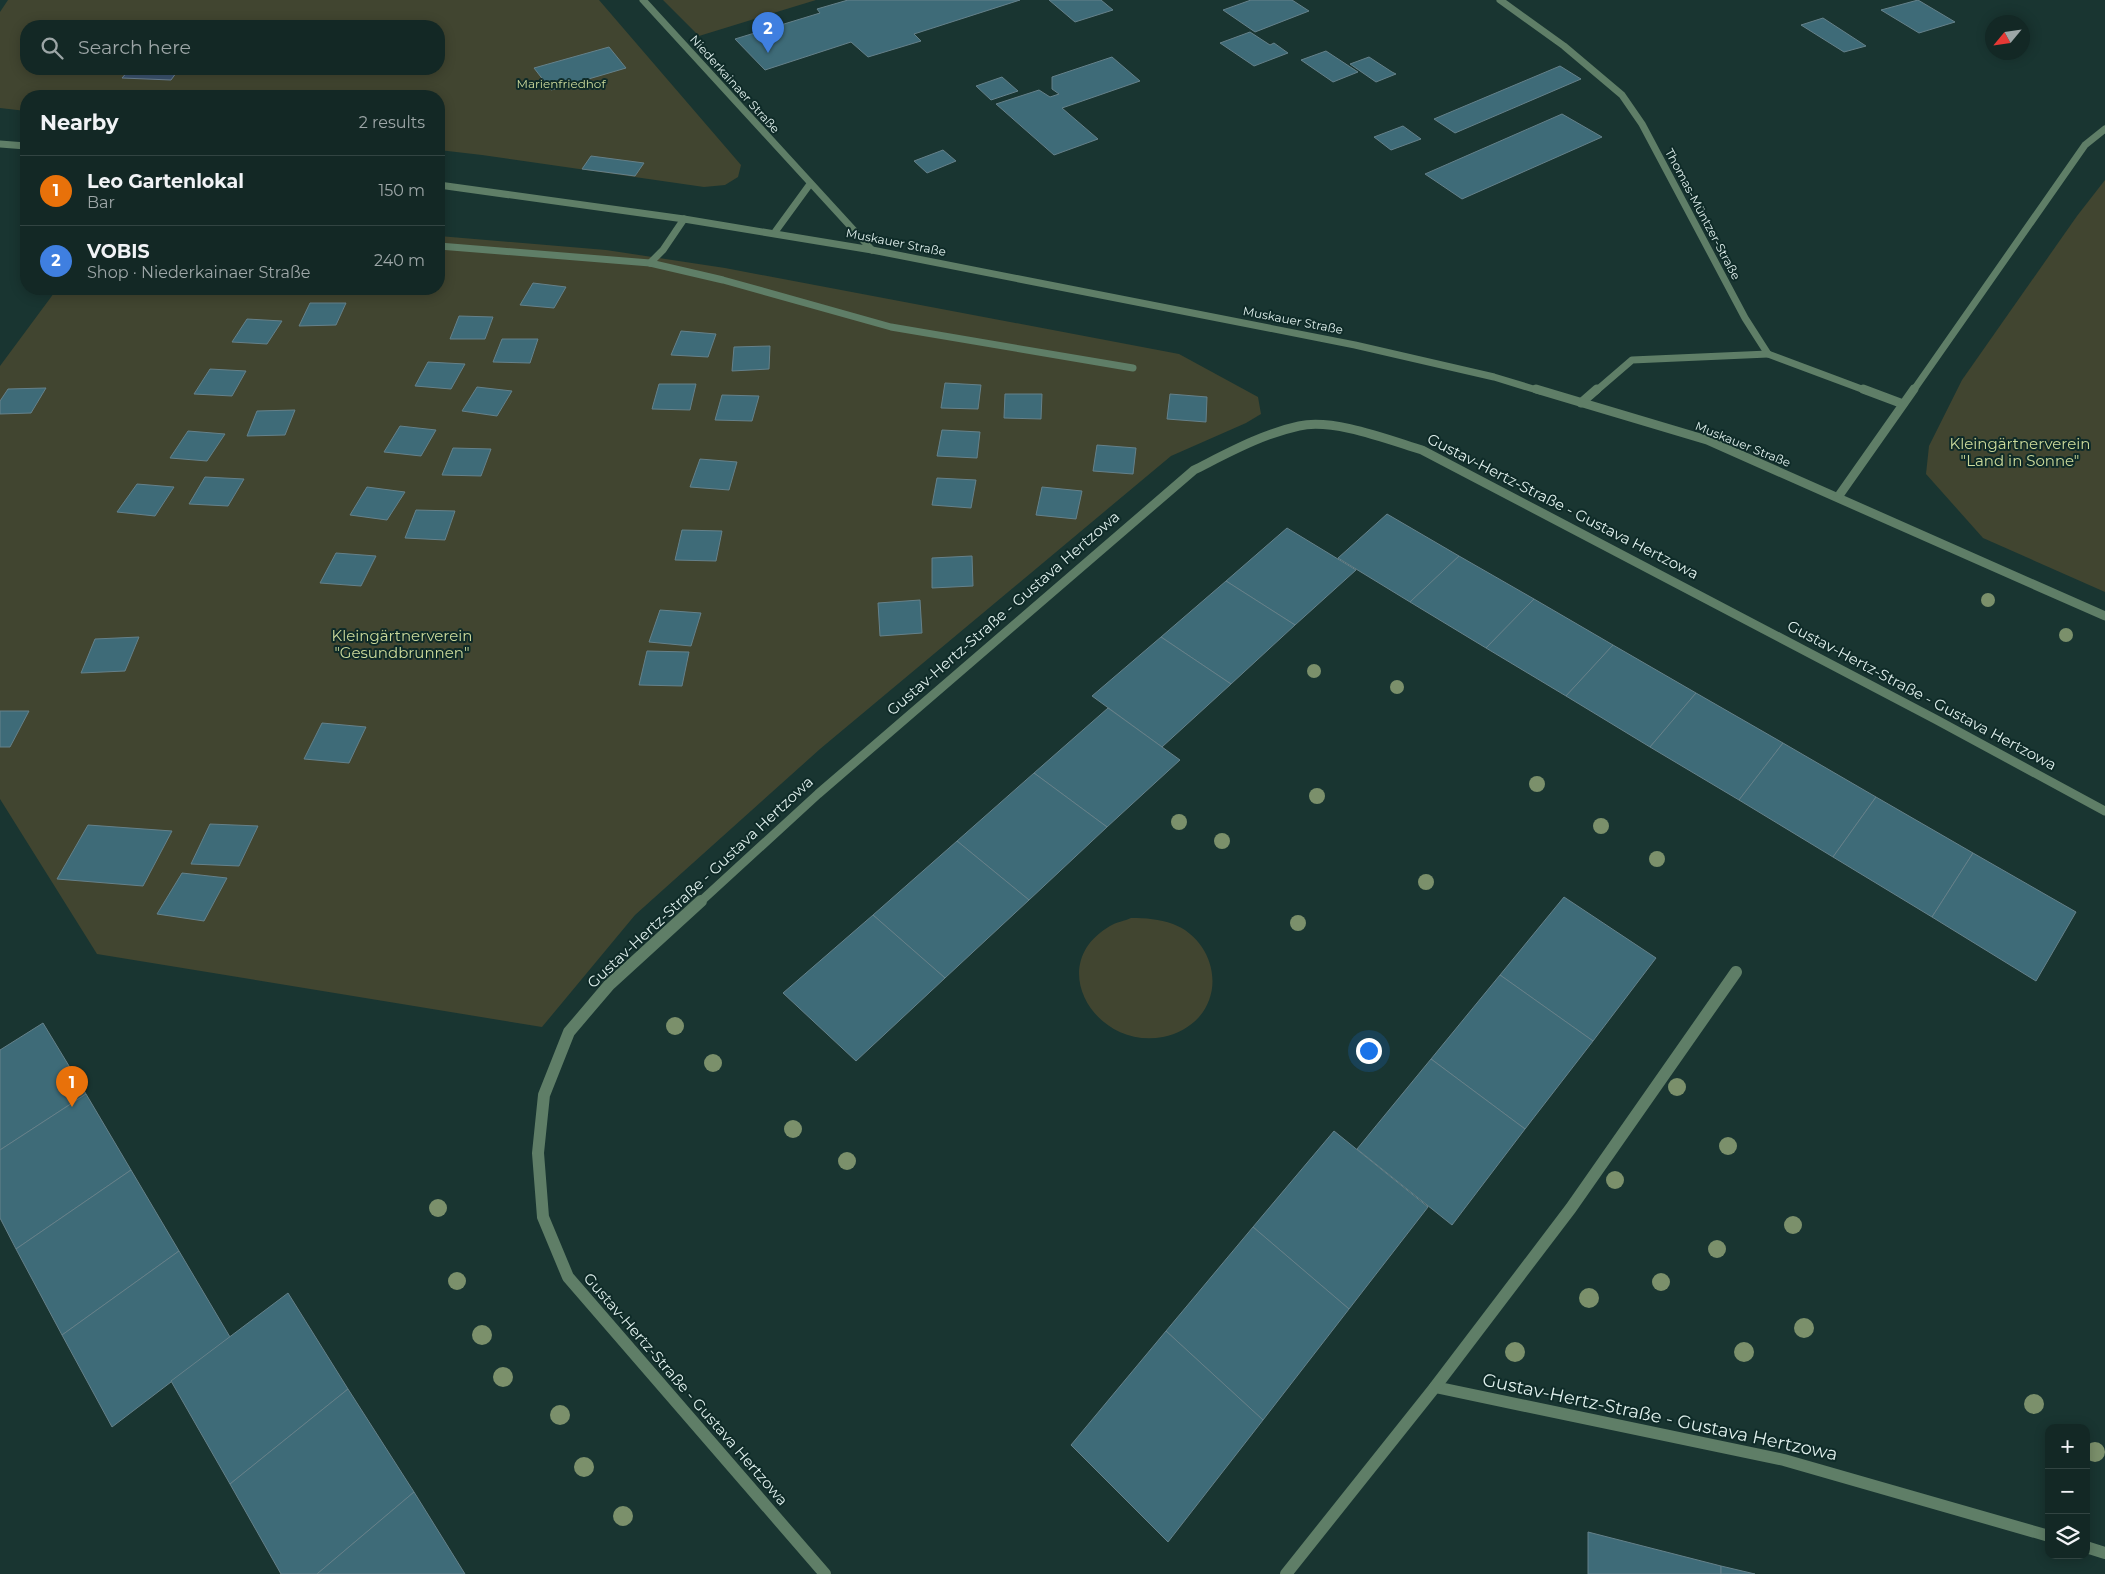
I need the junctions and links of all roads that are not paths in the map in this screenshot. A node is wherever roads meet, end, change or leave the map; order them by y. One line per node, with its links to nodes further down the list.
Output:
1 (643, 0): 6 (street, Niederkainaer Straße)
2 (1500, 0): 13 (street, Thomas-Müntzer-Straße)
3 (2105, 129): 16 (street)
4 (0, 144): 5 (street)
5 (20, 146)
6 (810, 184): 9 (street); 11 (street, Niederkainaer Straße)
7 (445, 186): 8 (street, Muskauer Straße)
8 (684, 219): 9 (street, Muskauer Straße); 12 (street)
9 (775, 232): 11 (street, Muskauer Straße)
10 (445, 246): 12 (street)
11 (872, 250): 15 (street, Muskauer Straße)
12 (650, 263): 14 (street)
13 (1768, 354): 15 (street); 16 (street)
14 (1133, 368)
15 (1582, 403): 17 (street, Muskauer Straße)
16 (1903, 404): 17 (street)
17 (1838, 497): 18 (street, Muskauer Straße)
18 (2105, 616)
19 (2103, 807): 25 (street, Gustav-Hertz-Straße - Gustava Hertzowa)
20 (1736, 972): 21 (street)
21 (1435, 1387): 22 (street, Gustav-Hertz-Straße - Gustava Hertzowa); 26 (street)
22 (2045, 1535)
23 (2090, 1548): 24 (street)
24 (2105, 1553)
25 (825, 1574)
26 (1286, 1574)

